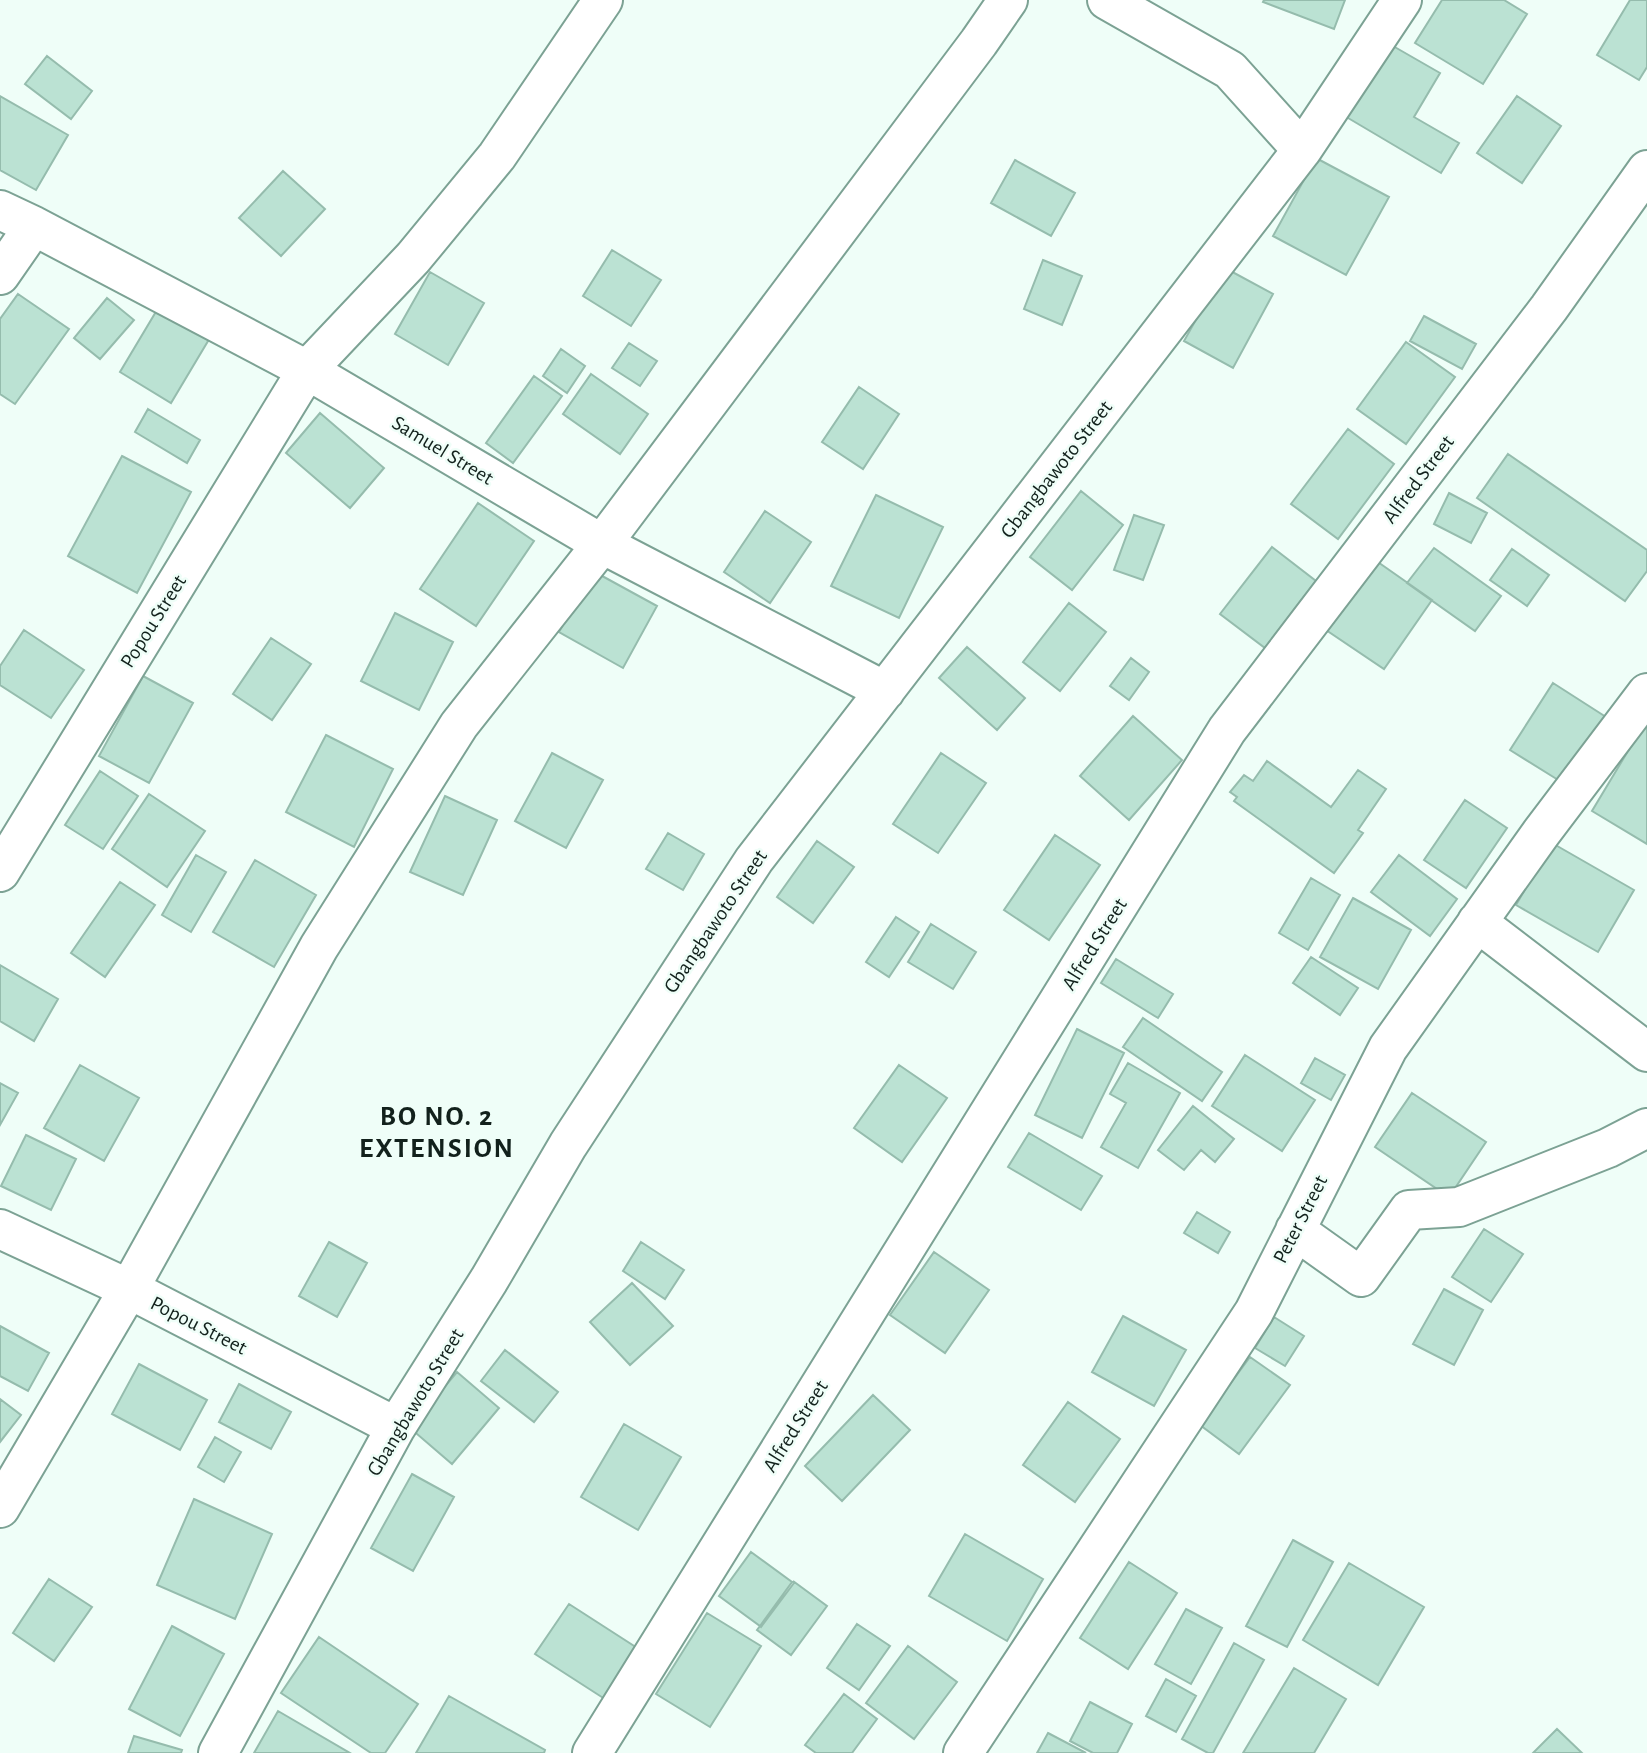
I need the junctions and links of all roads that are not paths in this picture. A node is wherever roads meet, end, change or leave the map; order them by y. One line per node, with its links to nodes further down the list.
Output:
1 (603, 0): 10 (street, Popou Street)
2 (1008, 0): 11 (street)
3 (1108, 0): 5 (street)
4 (1402, 0): 5 (street, Gbangbawoto Street)
5 (1302, 150): 12 (street, Gbangbawoto Street)
6 (1647, 170): 24 (street, Alfred Street)
7 (0, 210): 8 (street, Samuel Street)
8 (34, 226): 9 (street); 10 (street, Samuel Street)
9 (0, 275)
10 (307, 370): 11 (street, Samuel Street); 14 (street, Popou Street)
11 (602, 544): 12 (street, Samuel Street); 20 (street)
12 (884, 691): 21 (street, Gbangbawoto Street)
13 (1647, 693): 15 (street, Peter Street)
14 (0, 872)
15 (1477, 922): 16 (street); 19 (street, Peter Street)
16 (1647, 1052)
17 (1647, 1128): 19 (street)
18 (0, 1229): 20 (street, Popou Street)
19 (1295, 1230): 25 (street, Peter Street)
20 (128, 1289): 21 (street, Popou Street); 22 (street)
21 (396, 1427): 23 (street, Gbangbawoto Street)
22 (0, 1508)
23 (218, 1753)
24 (593, 1753)
25 (963, 1753)

